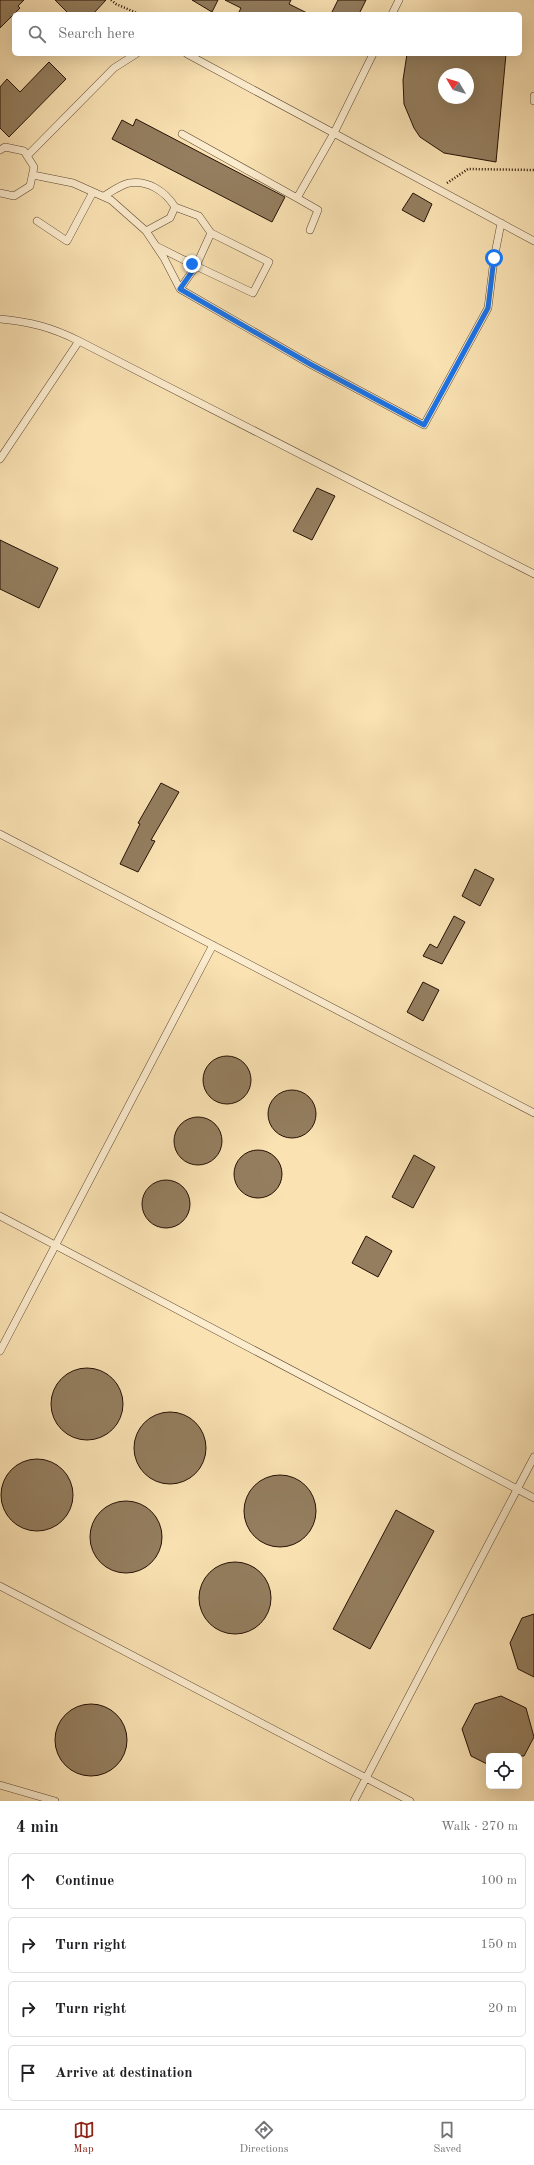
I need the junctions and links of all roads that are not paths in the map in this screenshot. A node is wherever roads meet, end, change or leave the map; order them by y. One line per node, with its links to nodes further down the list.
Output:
1 (399, 0): 2 (lane)
2 (393, 12)
3 (133, 56): 11 (lane)
4 (191, 56): 8 (lane)
5 (371, 56): 8 (lane)
6 (534, 96): 7 (lane)
7 (534, 101)
8 (334, 133): 16 (lane); 19 (lane)
9 (182, 134): 16 (lane)
10 (0, 150): 11 (lane)
11 (27, 156): 12 (lane)
12 (33, 175): 13 (lane); 14 (lane)
13 (93, 192): 15 (lane); 18 (lane)
14 (0, 193)
15 (104, 196): 17 (lane); 21 (lane)
16 (297, 198): 20 (lane)
17 (175, 207): 21 (lane); 22 (lane)
18 (37, 220)
19 (502, 223): 23 (lane); 26 (lane)
20 (310, 230)
21 (146, 232): 24 (lane)
22 (211, 233): 25 (lane); 25 (lane)
23 (534, 241)
24 (156, 246): 25 (lane); 26 (lane)
25 (196, 266): 26 (lane)
26 (180, 289)
27 (0, 319): 28 (lane)
28 (79, 341): 29 (lane); 30 (lane)
29 (0, 459)
30 (534, 574)
31 (0, 834): 32 (lane)
32 (213, 945): 33 (lane); 35 (lane)
33 (534, 1113)
34 (0, 1216): 35 (lane)
35 (56, 1244): 36 (lane); 38 (lane)
36 (0, 1351)
37 (534, 1457): 38 (lane)
38 (517, 1489): 39 (lane); 41 (lane)
39 (534, 1498)
40 (0, 1586): 41 (lane)
41 (366, 1778): 44 (lane); 45 (lane)
42 (0, 1785): 43 (lane)
43 (54, 1801)
44 (354, 1801)
45 (410, 1801)

